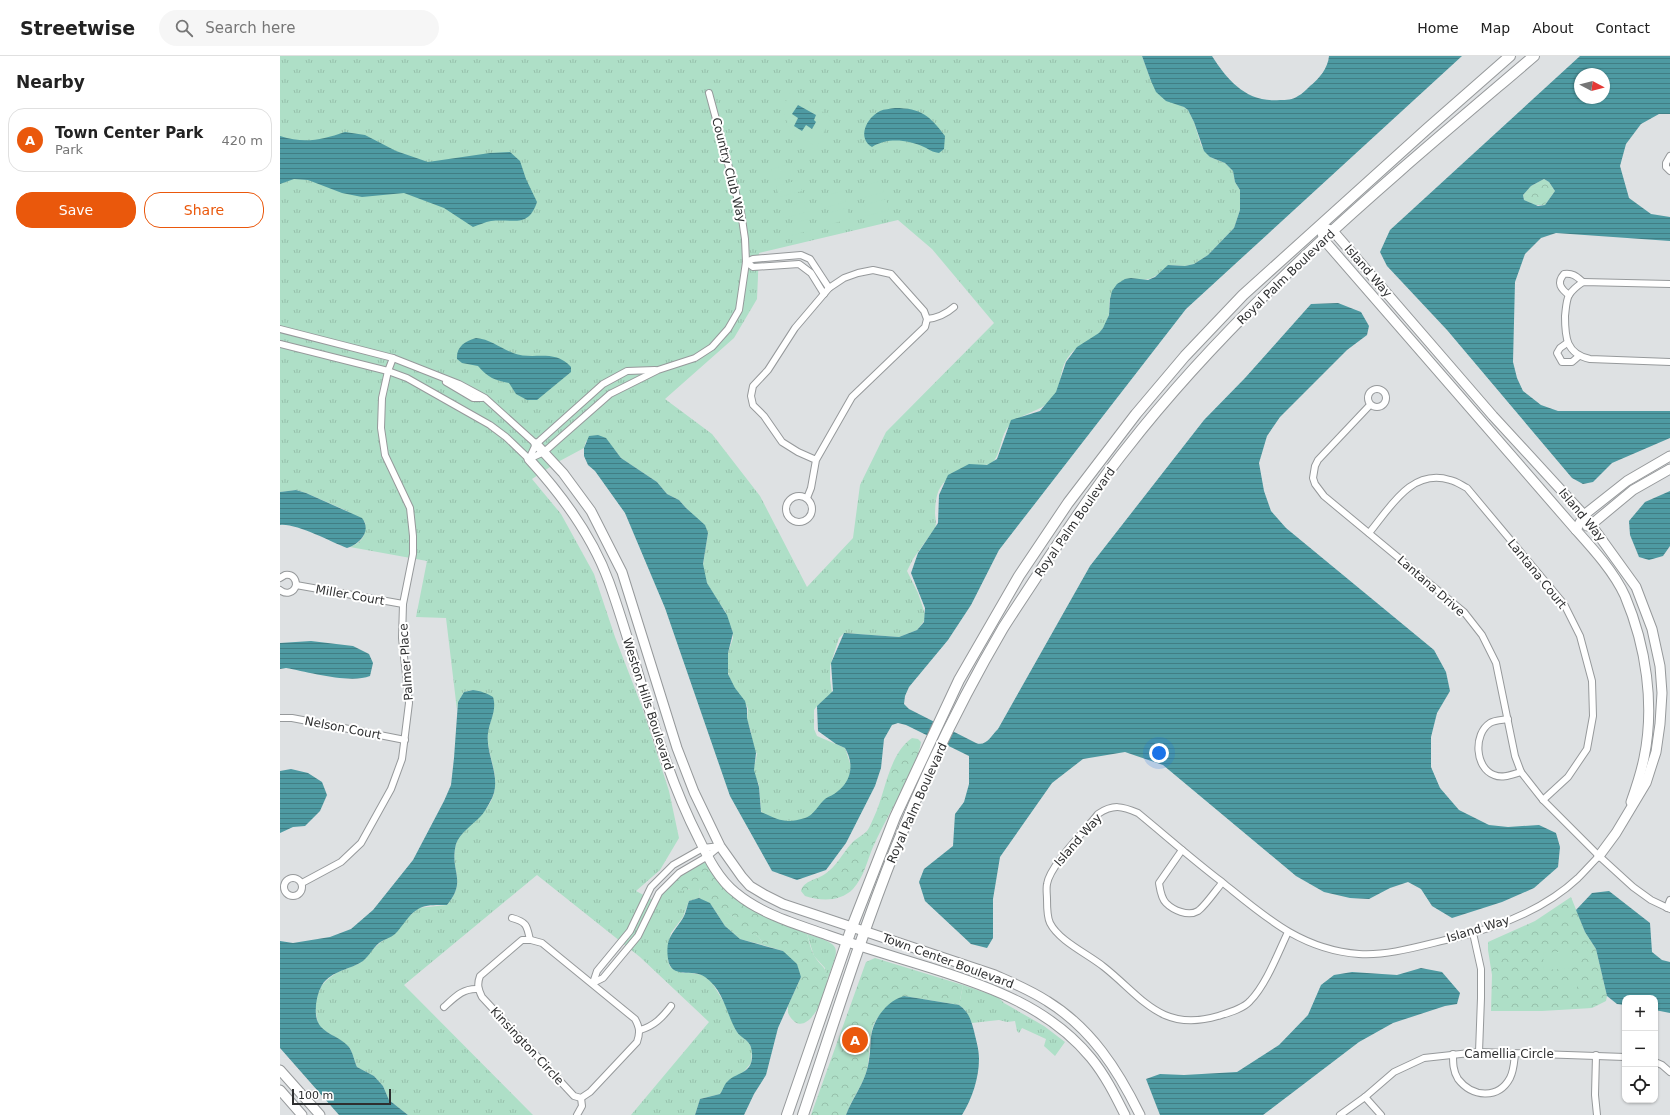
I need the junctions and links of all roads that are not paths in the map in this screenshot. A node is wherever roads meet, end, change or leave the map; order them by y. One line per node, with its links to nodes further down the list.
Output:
1 (1510, 56): 6 (main road, Royal Palm Boulevard)
2 (1534, 56): 7 (main road, Royal Palm Boulevard)
3 (708, 94): 10 (street, Country Club Way)
4 (1670, 156): 5 (street)
5 (1670, 171)
6 (1320, 226): 7 (street, Island Way); 8 (street, Island Way); 61 (main road, Royal Palm Boulevard)
7 (1333, 231): 8 (main road, Royal Palm Boulevard); 35 (street, Island Way)
8 (1324, 240): 37 (street, Island Way); 62 (main road, Royal Palm Boulevard)
9 (810, 260): 10 (street); 11 (street); 14 (street)
10 (746, 262): 11 (street); 25 (street, Country Club Way)
11 (805, 268): 15 (street)
12 (1583, 282): 13 (street); 16 (street); 16 (street)
13 (1670, 284)
14 (829, 288): 15 (street); 18 (street)
15 (824, 294): 32 (street)
16 (1569, 295): 20 (street)
17 (954, 307): 18 (street)
18 (927, 319): 32 (street)
19 (280, 329): 23 (street, Weston Hills Boulevard)
20 (1567, 343): 22 (street); 22 (street)
21 (280, 344): 26 (street, Weston Hills Boulevard)
22 (1580, 356): 24 (street)
23 (393, 358): 26 (street, Palmer Place); 28 (street, Weston Hills Boulevard)
24 (1670, 362)
25 (658, 370): 28 (street, Country Club Way); 29 (street, Country Club Way)
26 (388, 371): 31 (street, Weston Hills Boulevard); 42 (street, Palmer Place)
27 (1370, 405): 38 (street, Lantana Drive)
28 (536, 444): 29 (street, Weston Hills Boulevard); 31 (street, Country Club Way)
29 (544, 452): 31 (street, Country Club Way); 51 (street, Weston Hills Boulevard)
30 (1670, 456): 35 (street)
31 (529, 459): 52 (street, Weston Hills Boulevard)
32 (816, 460): 34 (street)
33 (1670, 469): 36 (street)
34 (807, 498): 34 (street)
35 (1584, 515): 36 (street, Island Way); 37 (street)
36 (1592, 524): 37 (street); 43 (street, Island Way)
37 (1576, 530): 44 (street, Island Way)
38 (1369, 533): 46 (street, Lantana Drive); 49 (street, Lantana Court)
39 (280, 578): 40 (street, Miller Court)
40 (296, 585): 41 (street); 42 (street, Miller Court)
41 (280, 590)
42 (403, 604): 47 (street, Palmer Place)
43 (1652, 629): 44 (street); 50 (street, Island Way)
44 (1638, 633): 50 (street, Island Way)
45 (280, 718): 47 (street, Nelson Court)
46 (1508, 719): 48 (street, Lantana Drive); 48 (street)
47 (405, 740): 57 (street, Palmer Place)
48 (1522, 772): 49 (street, Lantana Drive)
49 (1543, 800): 55 (street, Lantana Drive)
50 (1628, 813): 55 (street, Island Way)
51 (720, 846): 52 (street); 54 (street); 61 (street, Weston Hills Boulevard)
52 (703, 848): 54 (street, Weston Hills Boulevard); 68 (street)
53 (1182, 850): 56 (street, Island Way); 56 (street); 63 (street, Island Way)
54 (708, 856): 66 (street, Weston Hills Boulevard); 69 (street)
55 (1599, 856): 59 (street, Lantana Drive); 64 (street, Island Way)
56 (1222, 882): 63 (street, Island Way)
57 (302, 883)
58 (1670, 900): 59 (street)
59 (1669, 909)
60 (512, 918): 65 (street)
61 (852, 927): 62 (street, Weston Hills Boulevard); 66 (main road, Royal Palm Boulevard)
62 (865, 931): 67 (main road, Royal Palm Boulevard); 74 (street, Town Center Boulevard)
63 (1288, 932): 64 (street, Island Way)
64 (1473, 933): 77 (street)
65 (530, 940): 70 (street); 71 (street)
66 (847, 942): 67 (street, Weston Hills Boulevard); 91 (main road, Royal Palm Boulevard)
67 (859, 946): 76 (street, Town Center Boulevard); 92 (main road, Royal Palm Boulevard)
68 (605, 962): 69 (street); 70 (street)
69 (612, 968): 70 (street)
70 (593, 983): 75 (street)
71 (478, 989): 73 (street); 87 (street, Kinsington Circle)
72 (671, 1006): 75 (street)
73 (444, 1007)
74 (1078, 1024): 76 (street); 94 (street, Town Center Boulevard)
75 (640, 1030): 87 (street)
76 (1070, 1036): 93 (street, Town Center Boulevard)
77 (1479, 1052): 78 (street, Camellia Circle); 79 (street, Camellia Circle)
78 (1453, 1054): 79 (street); 86 (street, Camellia Circle)
79 (1515, 1054): 80 (street, Camellia Circle)
80 (1596, 1055): 81 (street, Camellia Circle); 97 (street)
81 (1622, 1057)
82 (1658, 1063): 84 (street)
83 (280, 1070): 89 (street)
84 (1670, 1072)
85 (280, 1090): 88 (street)
86 (1365, 1097): 95 (street, Camellia Circle); 96 (street)
87 (581, 1098): 90 (street)
88 (302, 1115)
89 (320, 1115)
90 (577, 1115)
91 (787, 1115)
92 (803, 1115)
93 (1125, 1115)
94 (1140, 1115)
95 (1340, 1115)
96 (1381, 1115)
97 (1597, 1115)

